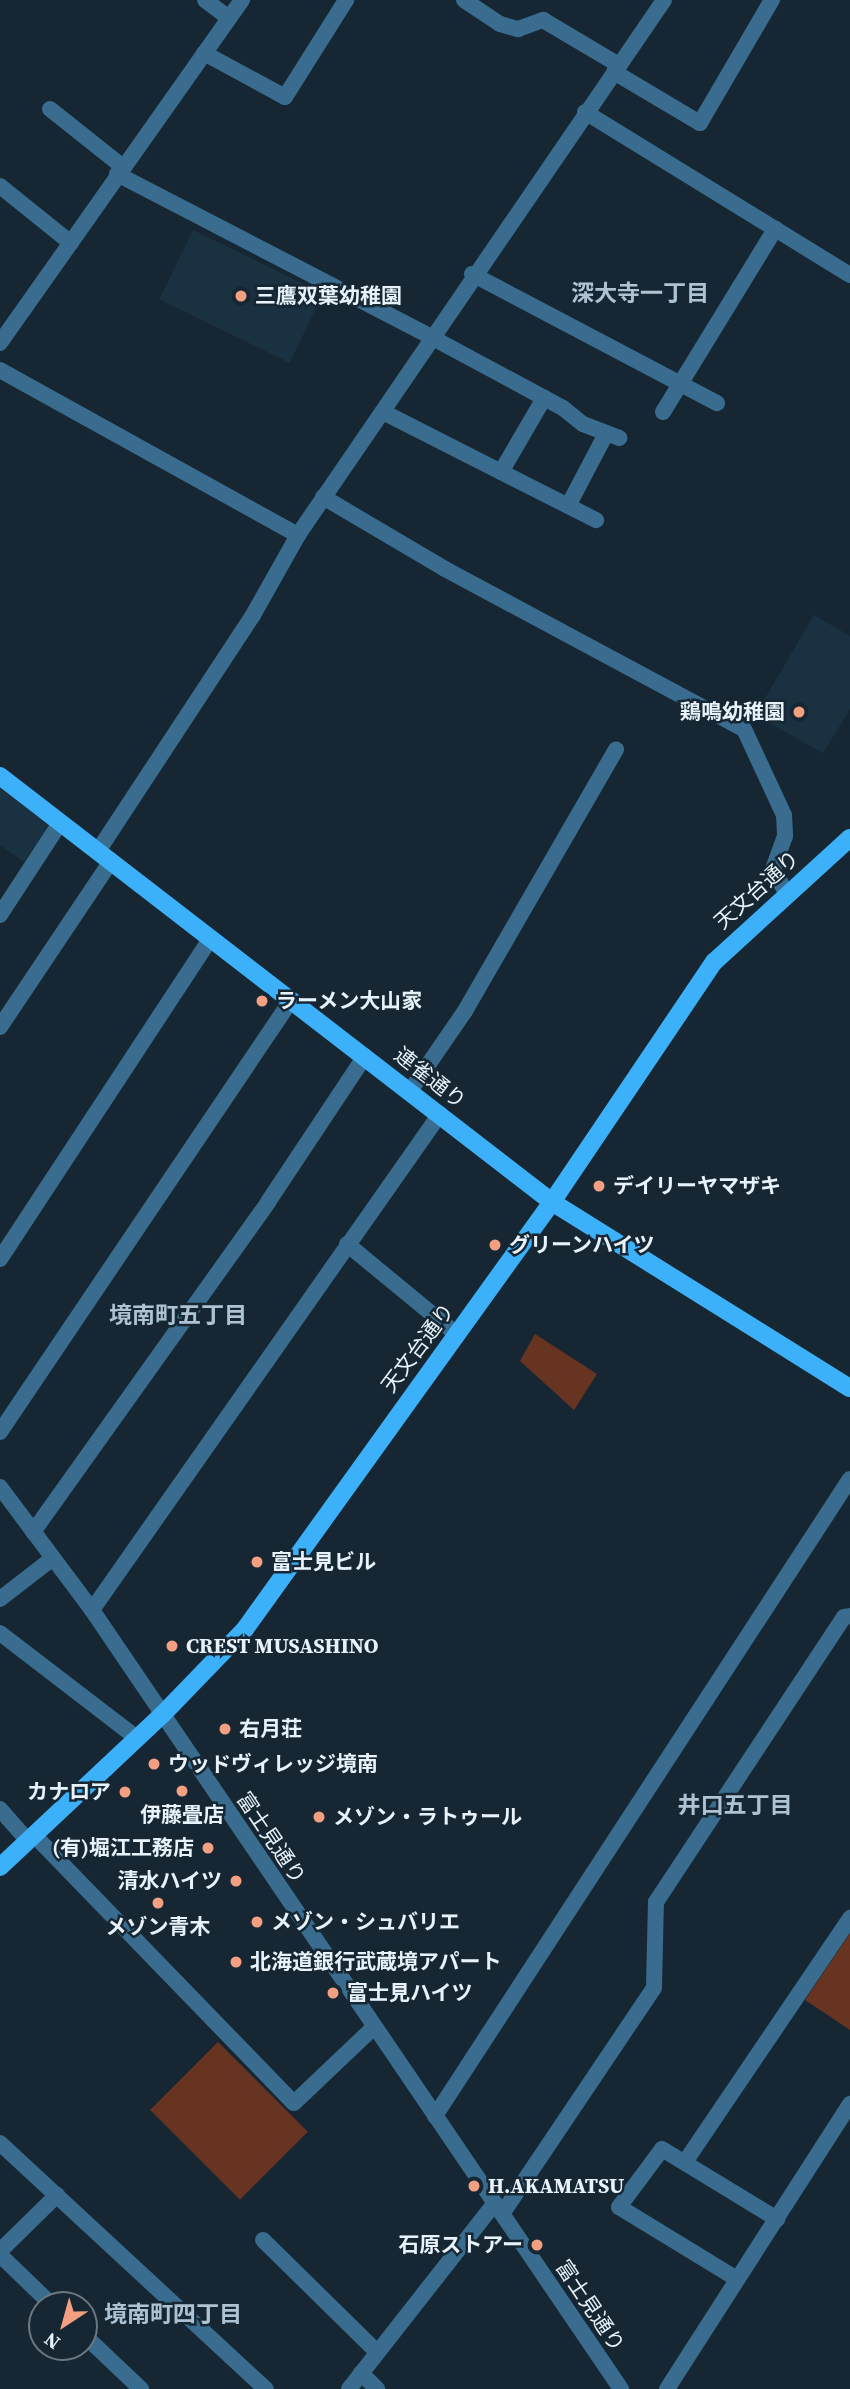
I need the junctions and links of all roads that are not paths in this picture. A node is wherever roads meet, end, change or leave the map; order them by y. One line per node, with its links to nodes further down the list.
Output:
1 (205, 0): 7 (street)
2 (242, 0): 7 (street)
3 (346, 0): 8 (street)
4 (464, 0): 9 (street)
5 (664, 0): 9 (street)
6 (772, 0): 9 (street)
7 (229, 18): 8 (street)
8 (204, 53): 12 (street)
9 (617, 68): 11 (street)
10 (50, 109): 12 (street)
11 (585, 112): 14 (street); 16 (street)
12 (120, 170): 15 (street); 18 (street)
13 (3, 196): 15 (street)
14 (775, 229): 17 (street); 21 (street)
15 (71, 243): 19 (street)
16 (472, 274): 18 (street); 21 (street)
17 (850, 275)
18 (432, 337): 22 (street); 24 (street)
19 (0, 343)
20 (0, 370): 30 (street)
21 (679, 383): 23 (street); 25 (street)
22 (544, 398): 26 (street); 28 (street)
23 (717, 402)
24 (383, 412): 26 (street); 27 (street)
25 (663, 412)
26 (501, 472): 28 (street)
27 (323, 497): 30 (street); 36 (street)
28 (568, 506): 29 (street)
29 (596, 520)
30 (298, 535): 35 (street)
31 (616, 749): 42 (street)
32 (0, 776): 33 (main road, 連雀通り)
33 (60, 823): 35 (main road, 連雀通り); 37 (street)
34 (850, 838): 36 (main road, 天文台通り)
35 (104, 856): 38 (main road, 連雀通り); 40 (street)
36 (787, 894): 44 (main road, 天文台通り)
37 (0, 915)
38 (211, 938): 39 (main road, 連雀通り); 46 (street)
39 (292, 999): 41 (main road, 連雀通り); 49 (street)
40 (0, 1027)
41 (365, 1056): 42 (main road, 連雀通り); 52 (street)
42 (410, 1091): 43 (main road, 連雀通り)
43 (440, 1114): 44 (main road, 連雀通り); 45 (street)
44 (552, 1202): 47 (main road, 天文台通り); 48 (main road, 連雀通り)
45 (347, 1244): 47 (street); 55 (street)
46 (0, 1259)
47 (456, 1334): 58 (main road, 天文台通り)
48 (850, 1388)
49 (0, 1432)
50 (850, 1479): 66 (street)
51 (0, 1487): 52 (street, 富士見通り)
52 (33, 1532): 53 (street, 富士見通り)
53 (52, 1558): 54 (street); 55 (street, 富士見通り)
54 (0, 1599)
55 (92, 1610): 58 (street, 富士見通り)
56 (850, 1616): 70 (street)
57 (0, 1633): 59 (street)
58 (162, 1715): 59 (main road, 天文台通り); 64 (street, 富士見通り)
59 (137, 1738): 61 (main road, 天文台通り)
60 (0, 1809): 61 (street)
61 (31, 1838): 62 (main road, 天文台通り); 64 (street)
62 (0, 1867)
63 (850, 1918): 68 (street)
64 (374, 2027): 66 (street, 富士見通り)
65 (850, 2104): 71 (street)
66 (435, 2116): 70 (street, 富士見通り)
67 (0, 2143): 69 (street)
68 (685, 2162): 71 (street); 74 (street)
69 (57, 2195): 73 (street); 80 (street)
70 (498, 2209): 77 (street); 83 (street, 富士見通り)
71 (777, 2218): 74 (street)
72 (263, 2240): 77 (street)
73 (0, 2253): 75 (street)
74 (737, 2279): 84 (street)
75 (38, 2291)
76 (98, 2348): 79 (street)
77 (376, 2351): 78 (street)
78 (361, 2373): 81 (street); 82 (street)
79 (141, 2389)
80 (266, 2389)
81 (349, 2389)
82 (377, 2389)
83 (621, 2389)
84 (667, 2389)

